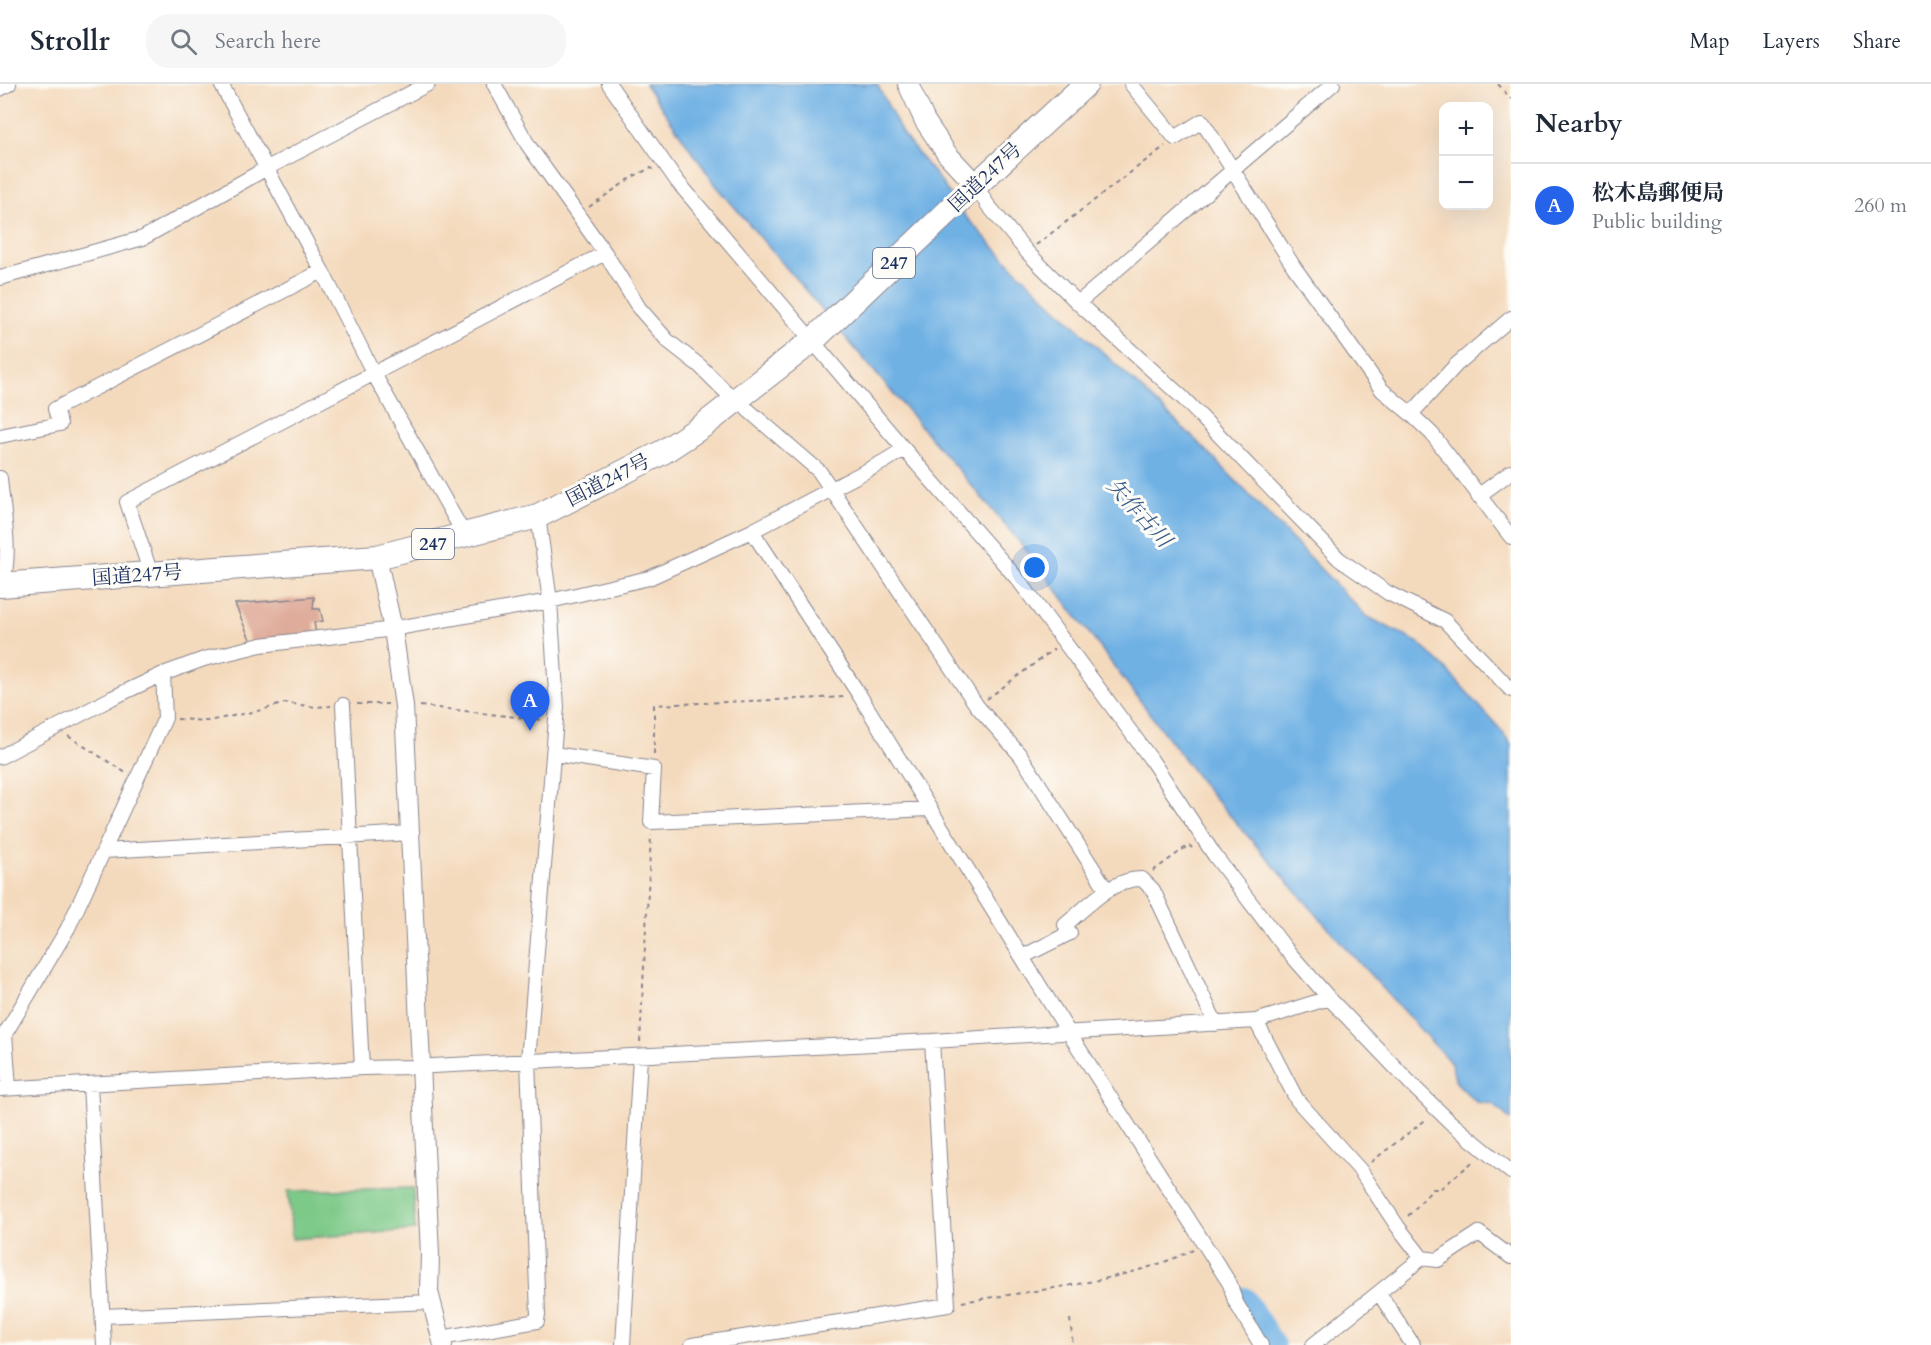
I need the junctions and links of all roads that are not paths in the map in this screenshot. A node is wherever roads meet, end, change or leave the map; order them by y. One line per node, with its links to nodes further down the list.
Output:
1 (9, 84): 10 (street)
2 (222, 84): 11 (street)
3 (428, 84): 11 (street)
4 (494, 84): 14 (street)
5 (609, 84): 19 (street)
6 (908, 84): 13 (main road)
7 (1086, 84): 13 (highway, 国道247号 / 247)
8 (1131, 84): 12 (street)
9 (1333, 84): 12 (street)
10 (0, 89)
11 (267, 168): 15 (street); 16 (street)
12 (1233, 170): 17 (street); 23 (street)
13 (976, 185): 17 (street); 19 (highway, 国道247号 / 247)
14 (605, 253): 20 (street); 21 (street)
15 (322, 271): 20 (street); 24 (street)
16 (0, 278)
17 (1078, 303): 40 (street)
18 (1511, 318): 23 (street)
19 (812, 341): 25 (street); 30 (highway, 国道247号 / 247)
20 (374, 374): 32 (street); 35 (street)
21 (728, 394)
22 (748, 410): 28 (street)
23 (1412, 414): 29 (street)
24 (0, 436)
25 (904, 449): 28 (street); 50 (street)
26 (1511, 472): 29 (street)
27 (0, 478): 36 (street)
28 (832, 490): 31 (street); 48 (street)
29 (1478, 496): 33 (street)
30 (538, 516): 32 (highway, 国道247号 / 247); 37 (street)
31 (752, 531): 37 (street); 44 (street)
32 (465, 536): 34 (highway, 国道247号 / 247)
33 (1511, 537)
34 (377, 557): 35 (highway, 国道247号 / 247); 38 (street)
35 (151, 574): 36 (highway, 国道247号 / 247)
36 (0, 585)
37 (550, 601): 38 (street); 42 (street)
38 (393, 629): 39 (street); 45 (street)
39 (163, 674): 43 (street); 47 (street)
40 (1511, 690)
41 (343, 705): 46 (street)
42 (554, 754): 44 (street); 56 (street)
43 (0, 757)
44 (930, 809): 49 (street)
45 (411, 833): 46 (street); 57 (street)
46 (351, 837): 47 (street); 58 (street)
47 (104, 851): 60 (street)
48 (1107, 890): 49 (street); 52 (street)
49 (1022, 957): 53 (street)
50 (1329, 998): 51 (street); 61 (street)
51 (1256, 1021): 52 (street); 63 (street)
52 (1216, 1024): 53 (street)
53 (1069, 1033): 54 (street); 71 (street)
54 (932, 1041): 55 (street); 70 (street)
55 (640, 1057): 56 (street); 69 (street)
56 (528, 1061): 57 (street); 67 (street)
57 (420, 1067): 58 (street); 65 (street)
58 (362, 1068): 59 (street)
59 (90, 1084): 60 (street); 66 (street)
60 (5, 1088)
61 (1511, 1172)
62 (1511, 1257): 63 (street)
63 (1422, 1258): 64 (street)
64 (1379, 1293): 72 (street); 73 (street)
65 (431, 1302): 66 (street); 67 (street)
66 (103, 1316): 68 (street)
67 (442, 1342)
68 (104, 1345)
69 (623, 1345)
70 (692, 1345)
71 (1261, 1345)
72 (1313, 1345)
73 (1413, 1345)

